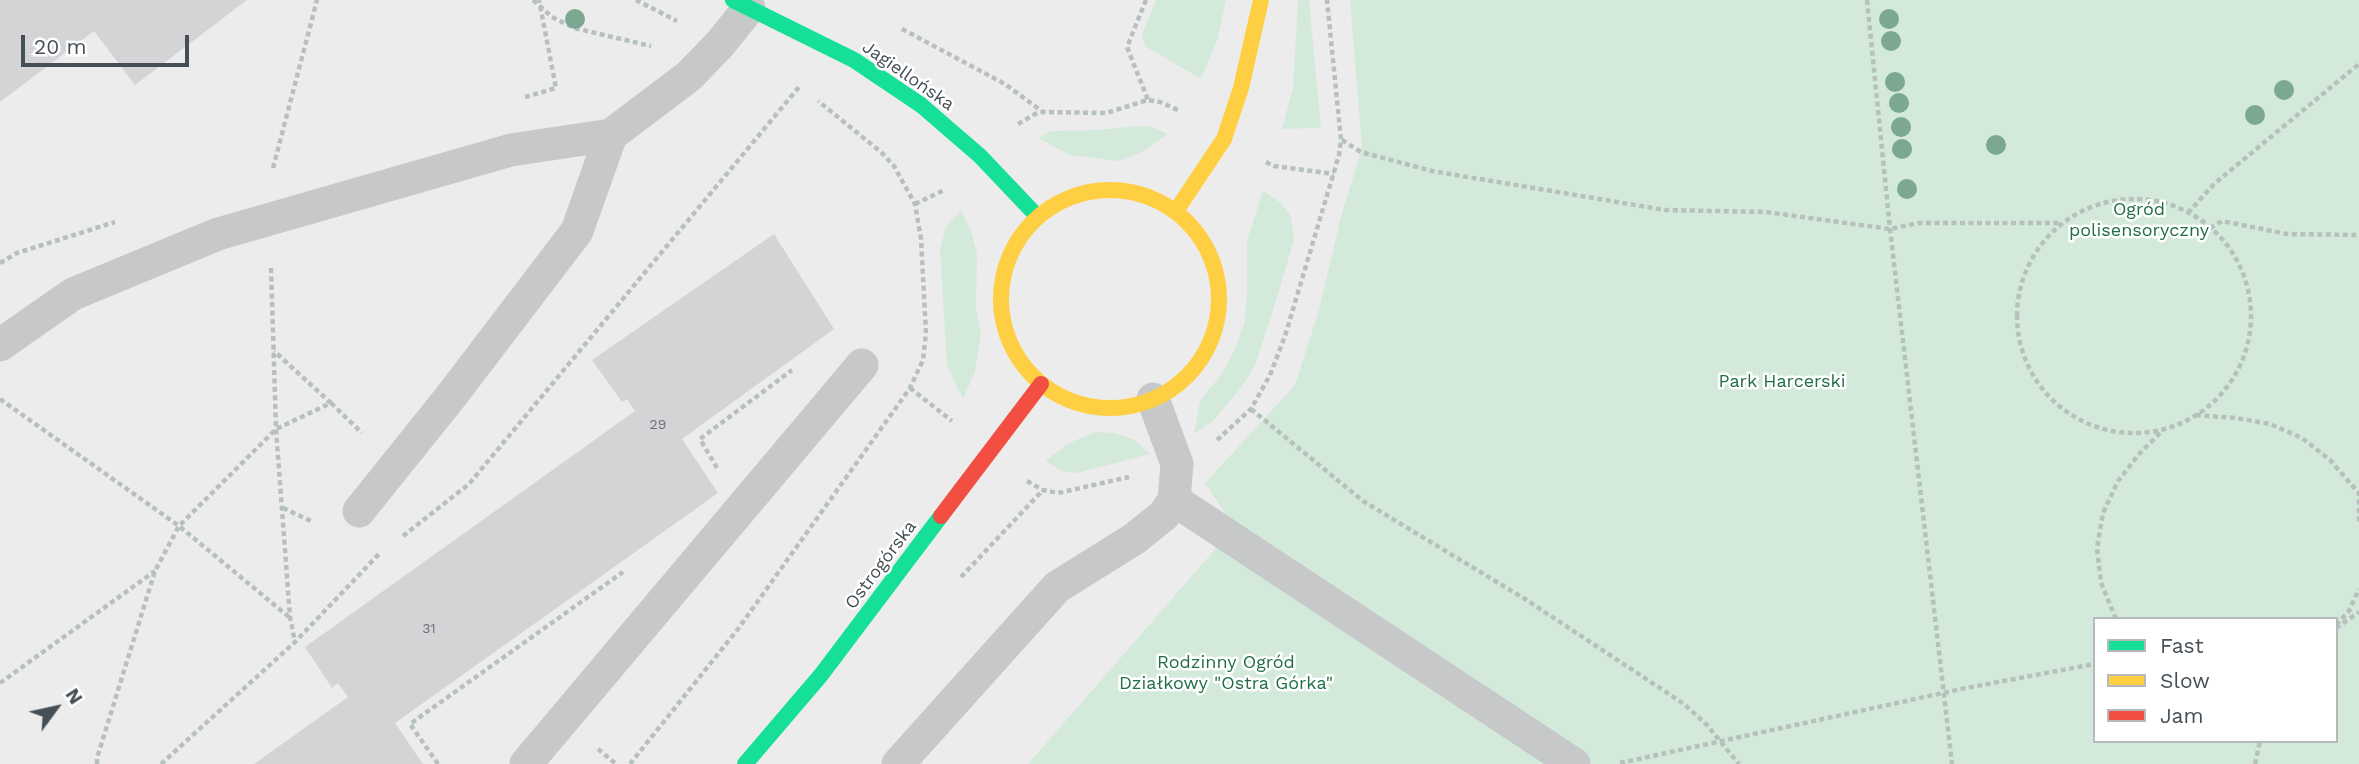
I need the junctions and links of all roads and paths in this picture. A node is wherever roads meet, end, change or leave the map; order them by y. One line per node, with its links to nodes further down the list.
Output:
1 (317, 0): 24 (path)
2 (533, 0): 11 (path)
3 (636, 0): 9 (path)
4 (1146, 0): 15 (path)
5 (1261, 0): 18 (street)
6 (1327, 0): 19 (path)
7 (1867, 0): 27 (path)
8 (741, 4): 11 (lane); 20 (street, Jagiellońska)
9 (677, 21)
10 (896, 26): 16 (path)
11 (720, 44): 17 (lane)
12 (2359, 64): 22 (path)
13 (792, 81): 14 (path)
14 (800, 87): 20 (path); 45 (path)
15 (1148, 100): 16 (path); 18 (path)
16 (1043, 112): 20 (path)
17 (611, 135): 24 (lane); 42 (lane)
18 (1224, 139): 19 (path); 21 (street)
19 (1341, 140): 27 (path)
20 (981, 156): 23 (street, Jagiellońska)
21 (1176, 211): 23 (street); 34 (street)
22 (2188, 213): 25 (path); 26 (path)
23 (1037, 216): 32 (street)
24 (270, 218): 29 (lane); 30 (path)
25 (2061, 223): 27 (path); 37 (path)
26 (2210, 228): 28 (path); 36 (path)
27 (1890, 229): 58 (path)
28 (2359, 235)
29 (0, 345)
30 (274, 351): 38 (path); 38 (path)
31 (862, 365): 39 (path); 64 (lane)
32 (1041, 384): 34 (street); 65 (street, Ostrogórska)
33 (0, 399): 44 (path)
34 (1153, 400): 41 (lane)
35 (1251, 409): 59 (path)
36 (2195, 415): 37 (path); 40 (path)
37 (2165, 428): 52 (path)
38 (276, 429): 44 (path); 51 (path)
39 (720, 472)
40 (2359, 491): 43 (path)
41 (1174, 500): 66 (lane); 67 (lane)
42 (359, 510)
43 (2359, 525)
44 (179, 526): 48 (path); 51 (path)
45 (399, 539)
46 (389, 547): 55 (path)
47 (633, 566): 63 (path)
48 (155, 572): 57 (path); 61 (path)
49 (2359, 589): 53 (path)
50 (2359, 612): 54 (path)
51 (290, 617): 55 (path)
52 (2115, 617)
53 (2338, 624)
54 (2338, 625)
55 (295, 642): 62 (path)
56 (2093, 664): 58 (path)
57 (0, 683)
58 (1943, 694): 59 (path); 70 (path)
59 (1722, 742): 68 (path); 69 (path)
60 (2260, 743): 71 (path)
61 (97, 764)
62 (160, 764)
63 (438, 764)
64 (526, 764)
65 (745, 764)
66 (898, 764)
67 (1574, 764)
68 (1615, 764)
69 (1739, 764)
70 (1952, 764)
71 (2255, 764)

